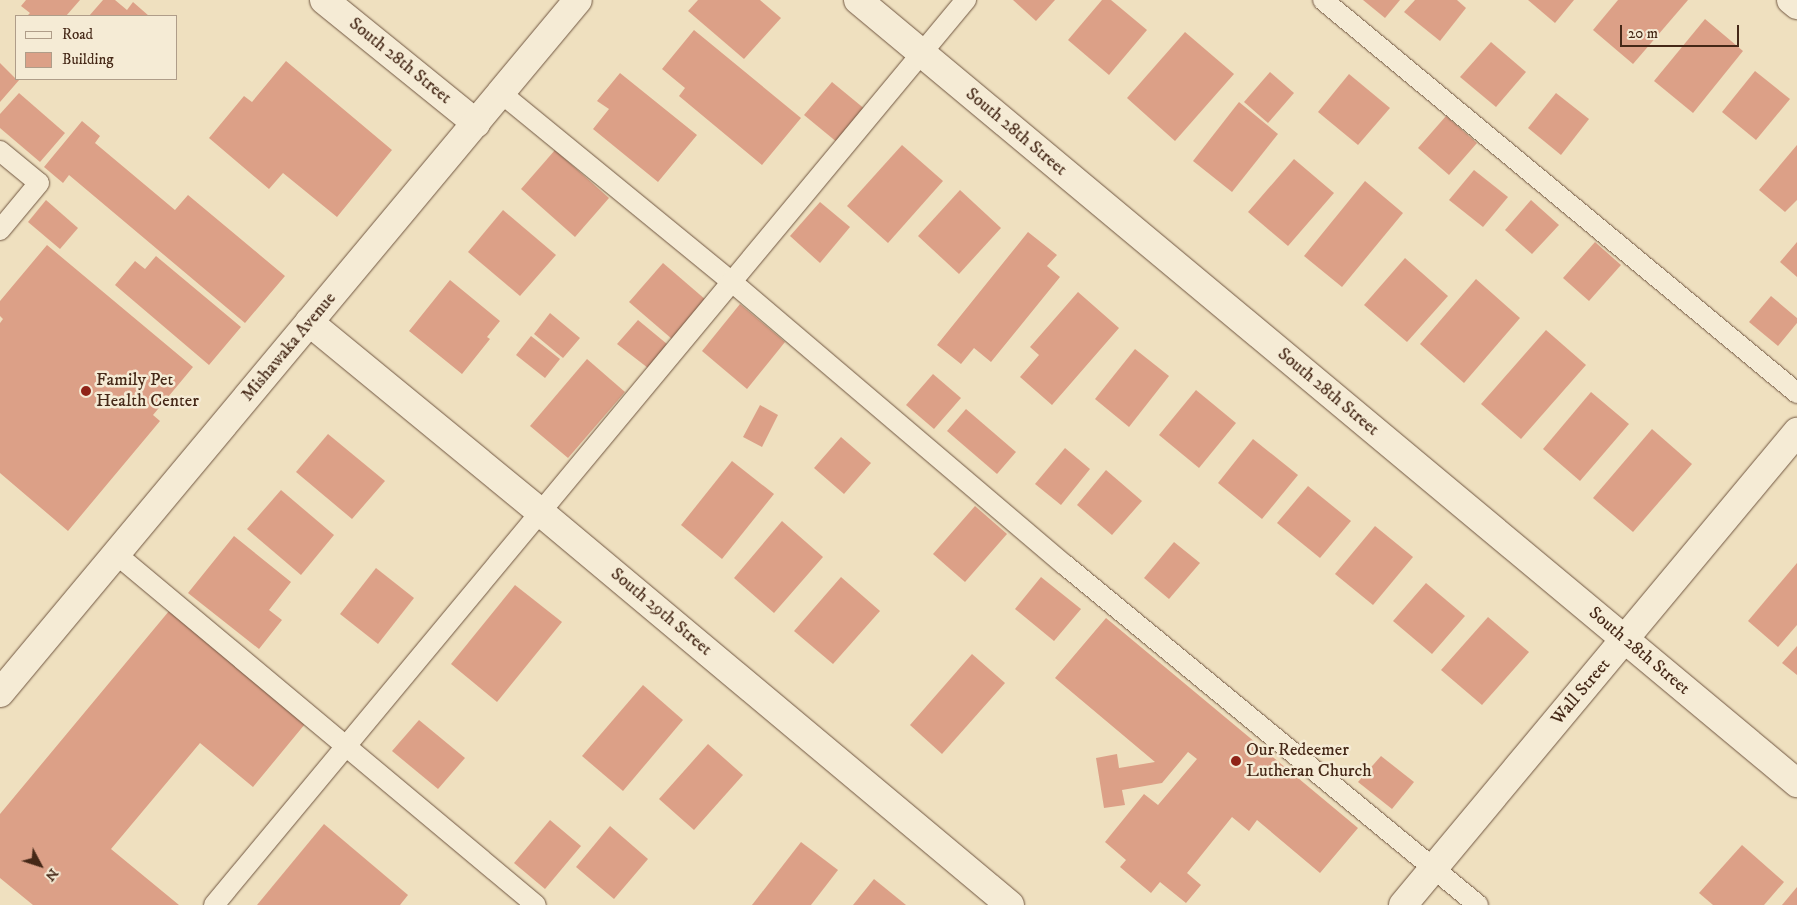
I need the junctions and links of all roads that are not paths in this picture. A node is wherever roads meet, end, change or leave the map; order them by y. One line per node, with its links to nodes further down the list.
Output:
1 (324, 0): 10 (street, South 28th Street)
2 (578, 0): 9 (street, Mishawaka Avenue)
3 (858, 0): 8 (street, South 28th Street)
4 (966, 0): 8 (lane)
5 (1323, 0): 15 (lane)
6 (1791, 0): 7 (street)
7 (1797, 5)
8 (920, 52): 13 (lane); 19 (street, South 28th Street)
9 (501, 93): 10 (street, Mishawaka Avenue); 13 (lane)
10 (476, 123): 14 (street, Mishawaka Avenue)
11 (0, 152): 12 (lane)
12 (0, 230)
13 (730, 281): 17 (lane); 23 (lane)
14 (309, 322): 17 (street, South 29th Street); 18 (street, Mishawaka Avenue)
15 (1797, 393)
16 (1797, 432): 19 (street, Wall Street)
17 (539, 511): 21 (lane); 26 (street, South 29th Street)
18 (116, 554): 20 (street, Mishawaka Avenue); 21 (lane)
19 (1625, 639): 22 (street, South 28th Street); 23 (street, Wall Street)
20 (0, 693)
21 (346, 745): 24 (lane); 25 (lane)
22 (1797, 783)
23 (1433, 869): 27 (street, Wall Street); 28 (lane)
24 (214, 905)
25 (536, 905)
26 (1010, 905)
27 (1403, 905)
28 (1478, 905)

